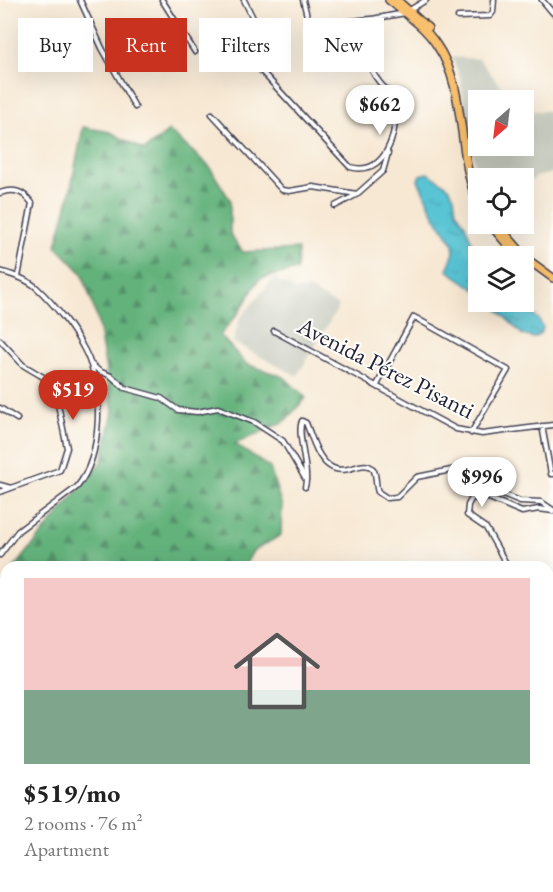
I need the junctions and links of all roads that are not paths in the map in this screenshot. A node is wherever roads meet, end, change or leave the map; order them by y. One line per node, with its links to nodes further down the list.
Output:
1 (80, 0): 20 (street)
2 (162, 0): 16 (street)
3 (244, 0): 13 (street)
4 (303, 0): 14 (street)
5 (389, 0): 10 (main road)
6 (397, 0): 10 (main road)
7 (426, 0): 10 (street)
8 (494, 0): 12 (street)
9 (542, 0): 11 (street)
10 (407, 11): 15 (street); 19 (main road)
11 (553, 13)
12 (458, 17)
13 (253, 18)
14 (308, 18)
15 (376, 18)
16 (195, 52)
17 (262, 72): 22 (street)
18 (374, 72): 22 (street)
19 (452, 74): 23 (main road); 24 (main road)
20 (135, 107)
21 (212, 114): 26 (street)
22 (388, 151): 26 (street)
23 (471, 168)
24 (468, 169)
25 (0, 193): 33 (street)
26 (357, 194): 27 (street)
27 (335, 206)
28 (498, 234): 30 (main road)
29 (506, 234): 34 (main road)
30 (509, 246)
31 (534, 268): 34 (main road)
32 (0, 271): 33 (street)
33 (18, 277): 37 (street)
34 (553, 280)
35 (274, 331): 38 (street, Avenida Pérez Pisanti)
36 (0, 340): 48 (street)
37 (90, 363): 45 (street); 51 (street)
38 (377, 385): 43 (street, Avenida Pérez Pisanti); 43 (street)
39 (0, 408): 40 (street)
40 (17, 419)
41 (553, 425): 42 (street, Avenida Pérez Pisanti)
42 (542, 426): 43 (street, Avenida Pérez Pisanti); 44 (street)
43 (471, 433)
44 (553, 474)
45 (307, 480): 47 (street); 50 (street)
46 (0, 485): 48 (street)
47 (305, 487)
48 (11, 488): 49 (street)
49 (0, 492)
50 (553, 511): 52 (street)
51 (0, 555)
52 (505, 561)

